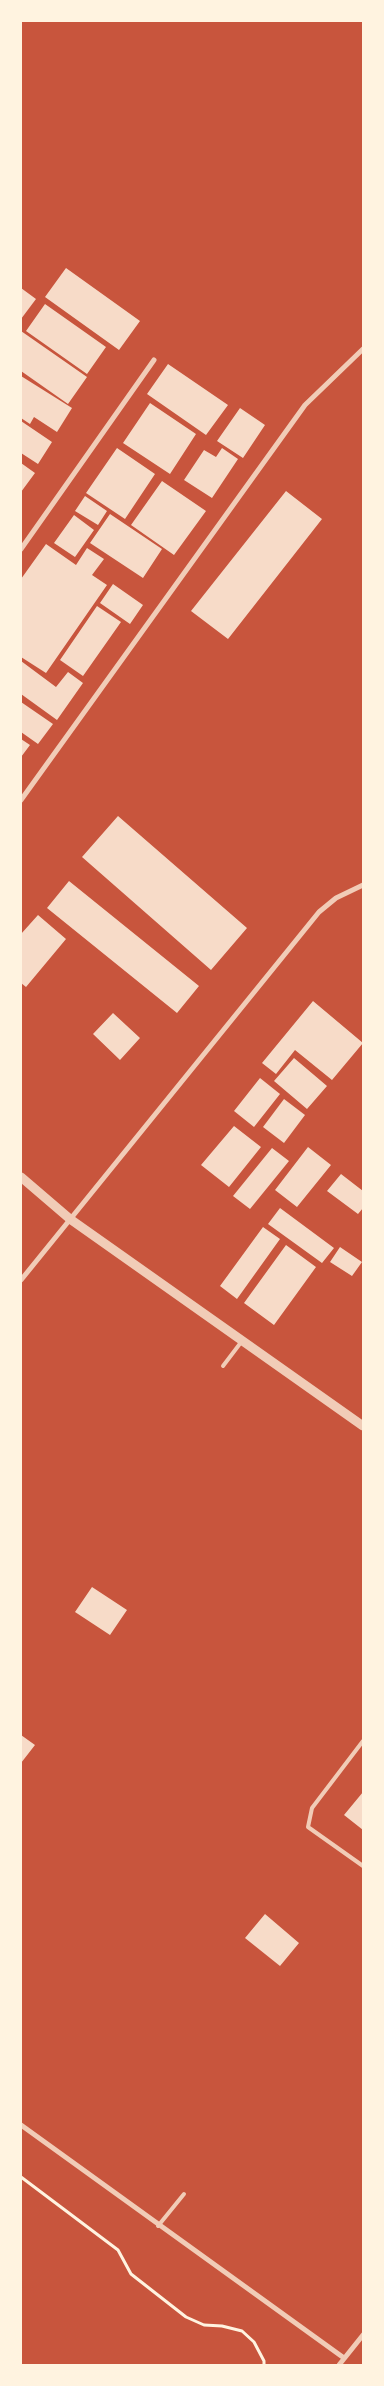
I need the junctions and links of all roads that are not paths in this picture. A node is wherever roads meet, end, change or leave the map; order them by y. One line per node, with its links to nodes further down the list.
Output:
1 (363, 349): 4 (street)
2 (154, 360): 3 (street)
3 (21, 549)
4 (21, 800)
5 (363, 885): 7 (street)
6 (21, 1177): 7 (street)
7 (70, 1219): 8 (street); 9 (street)
8 (21, 1280)
9 (242, 1341): 10 (lane); 11 (street)
10 (222, 1366)
11 (363, 1426)
12 (363, 1741): 13 (lane)
13 (363, 1866)
14 (21, 2125): 16 (street)
15 (184, 2194): 16 (lane)
16 (158, 2226): 18 (street)
17 (363, 2335): 18 (street)
18 (344, 2358): 19 (street)
19 (339, 2365)

